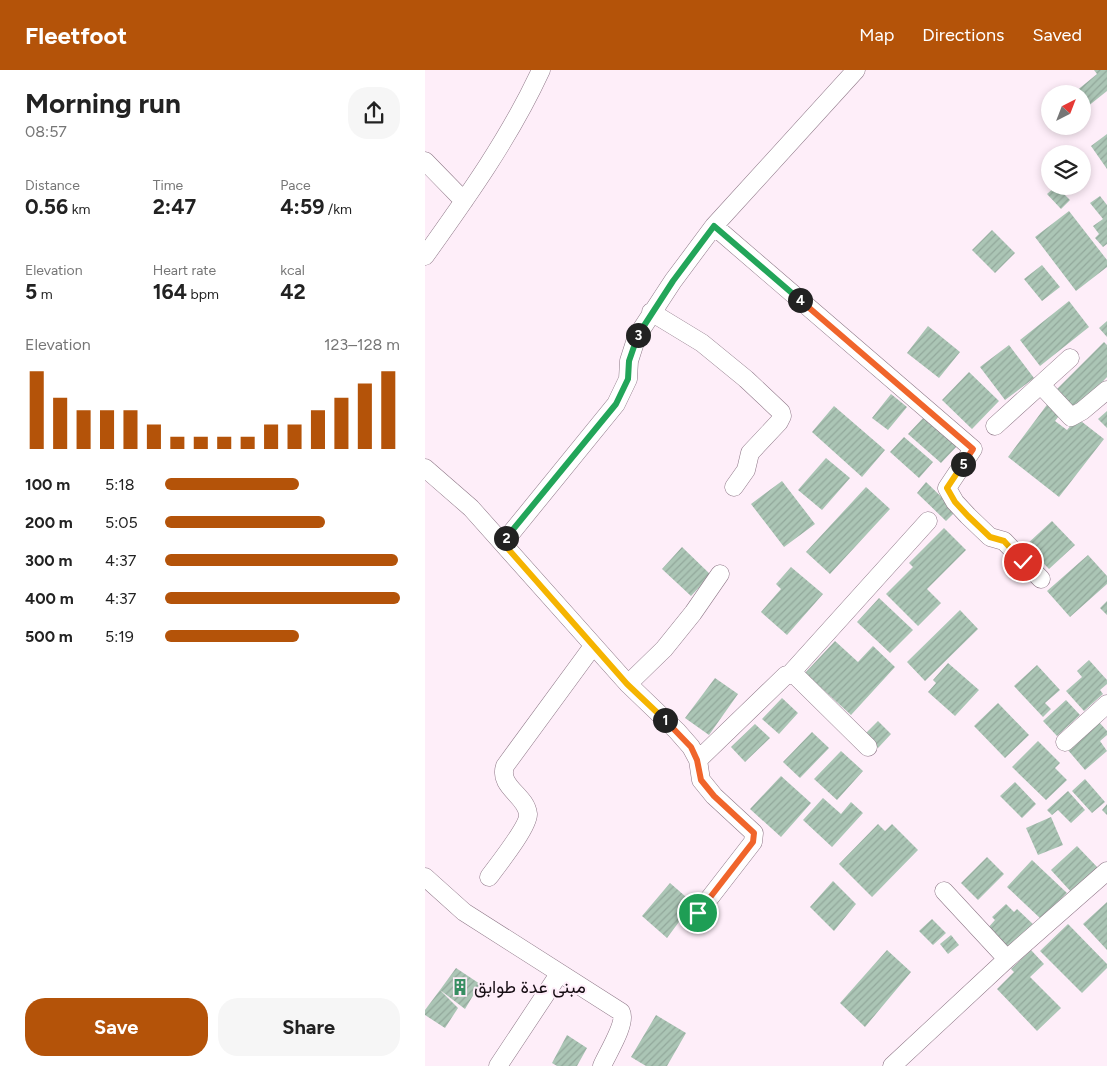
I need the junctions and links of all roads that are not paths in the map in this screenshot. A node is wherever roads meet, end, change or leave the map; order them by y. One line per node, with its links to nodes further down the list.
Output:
1 (541, 70): 4 (street)
2 (856, 70): 5 (street)
3 (425, 161): 4 (street)
4 (464, 201): 6 (street)
5 (714, 226): 7 (street); 17 (street)
6 (425, 256)
7 (651, 312): 13 (street); 15 (street)
8 (1070, 358): 9 (street)
9 (1041, 385): 10 (street); 11 (street)
10 (1107, 390)
11 (995, 426)
12 (425, 468): 15 (street)
13 (734, 487)
14 (928, 521): 19 (street)
15 (503, 543): 18 (street)
16 (721, 574): 20 (street)
17 (1041, 579)
18 (593, 646): 20 (street); 27 (street)
19 (790, 674): 23 (street); 24 (street)
20 (627, 684): 24 (street)
21 (1107, 704): 22 (street)
22 (1065, 742)
23 (868, 747)
24 (697, 760): 29 (street)
25 (1107, 871): 30 (street)
26 (425, 877): 31 (street)
27 (489, 877)
28 (944, 891): 30 (street)
29 (698, 913)
30 (1007, 959): 34 (street)
31 (559, 974): 32 (street); 33 (street)
32 (499, 1066)
33 (602, 1066)
34 (892, 1066)

